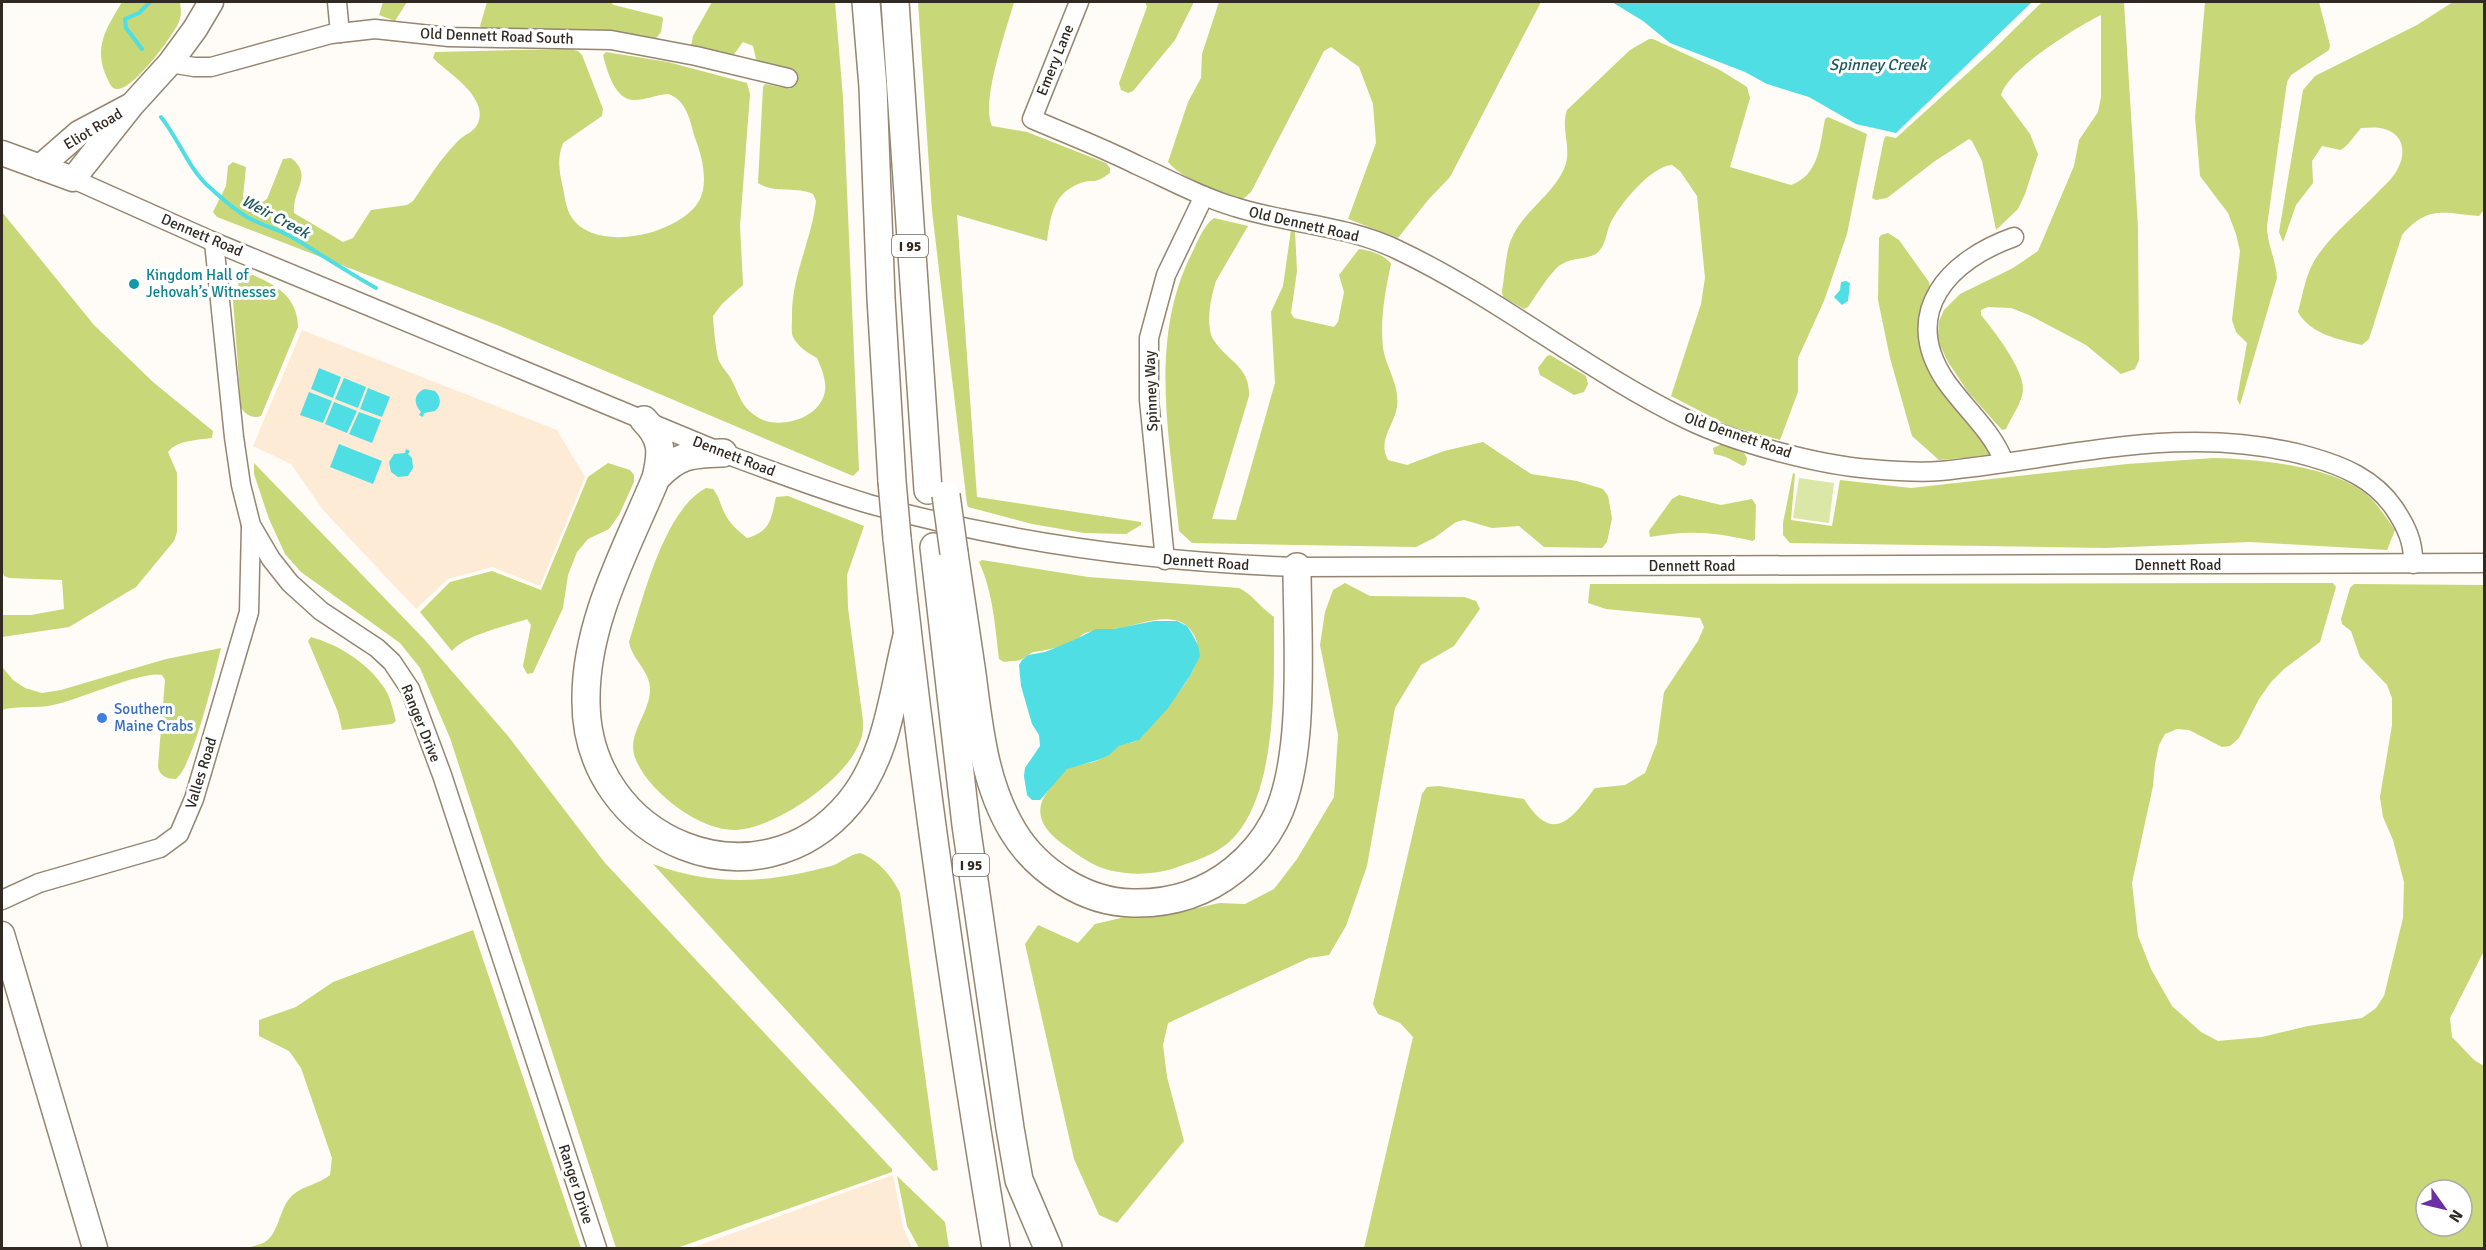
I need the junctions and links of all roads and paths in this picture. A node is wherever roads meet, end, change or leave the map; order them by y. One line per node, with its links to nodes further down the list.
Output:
1 (211, 2): 7 (main road)
2 (337, 2): 6 (street)
3 (866, 2): 27 (highway, I 95, bridge)
4 (895, 2): 22 (highway, I 95)
5 (1079, 2): 10 (street, Emery Lane)
6 (340, 33): 7 (street, Old Dennett Road South); 8 (street, Old Dennett Road South)
7 (171, 63): 9 (main road)
8 (788, 78)
9 (130, 106): 12 (main road, Eliot Road); 13 (main road, Eliot Road)
10 (1032, 119): 14 (street, Old Dennett Road)
11 (2, 153): 12 (main road, Dennett Road)
12 (40, 167): 13 (main road, Dennett Road)
13 (73, 179): 16 (street, Dennett Road)
14 (1204, 196): 19 (street, Old Dennett Road); 23 (street, Spinney Way)
15 (2014, 237): 19 (street)
16 (214, 242): 17 (street, Dennett Road); 21 (street, Ranger Drive)
17 (644, 420): 18 (street, Dennett Road); 20 (highway)
18 (723, 453): 20 (highway); 23 (street, Dennett Road)
19 (2004, 462): 25 (street, Old Dennett Road)
20 (656, 478): 27 (highway)
21 (251, 525): 28 (street, Valles Road); 32 (street, Ranger Drive)
22 (944, 550): 26 (highway); 30 (highway, I 95)
23 (1165, 560): 26 (street, Dennett Road)
24 (2484, 563): 25 (street, Dennett Road)
25 (2413, 564): 26 (street, Dennett Road)
26 (1297, 567)
27 (907, 636): 33 (highway, I 95)
28 (2, 900)
29 (2, 934): 31 (main road)
30 (1019, 1180): 34 (highway, I 95); 35 (highway)
31 (94, 1248)
32 (597, 1248)
33 (996, 1248)
34 (1032, 1248)
35 (1048, 1248)

